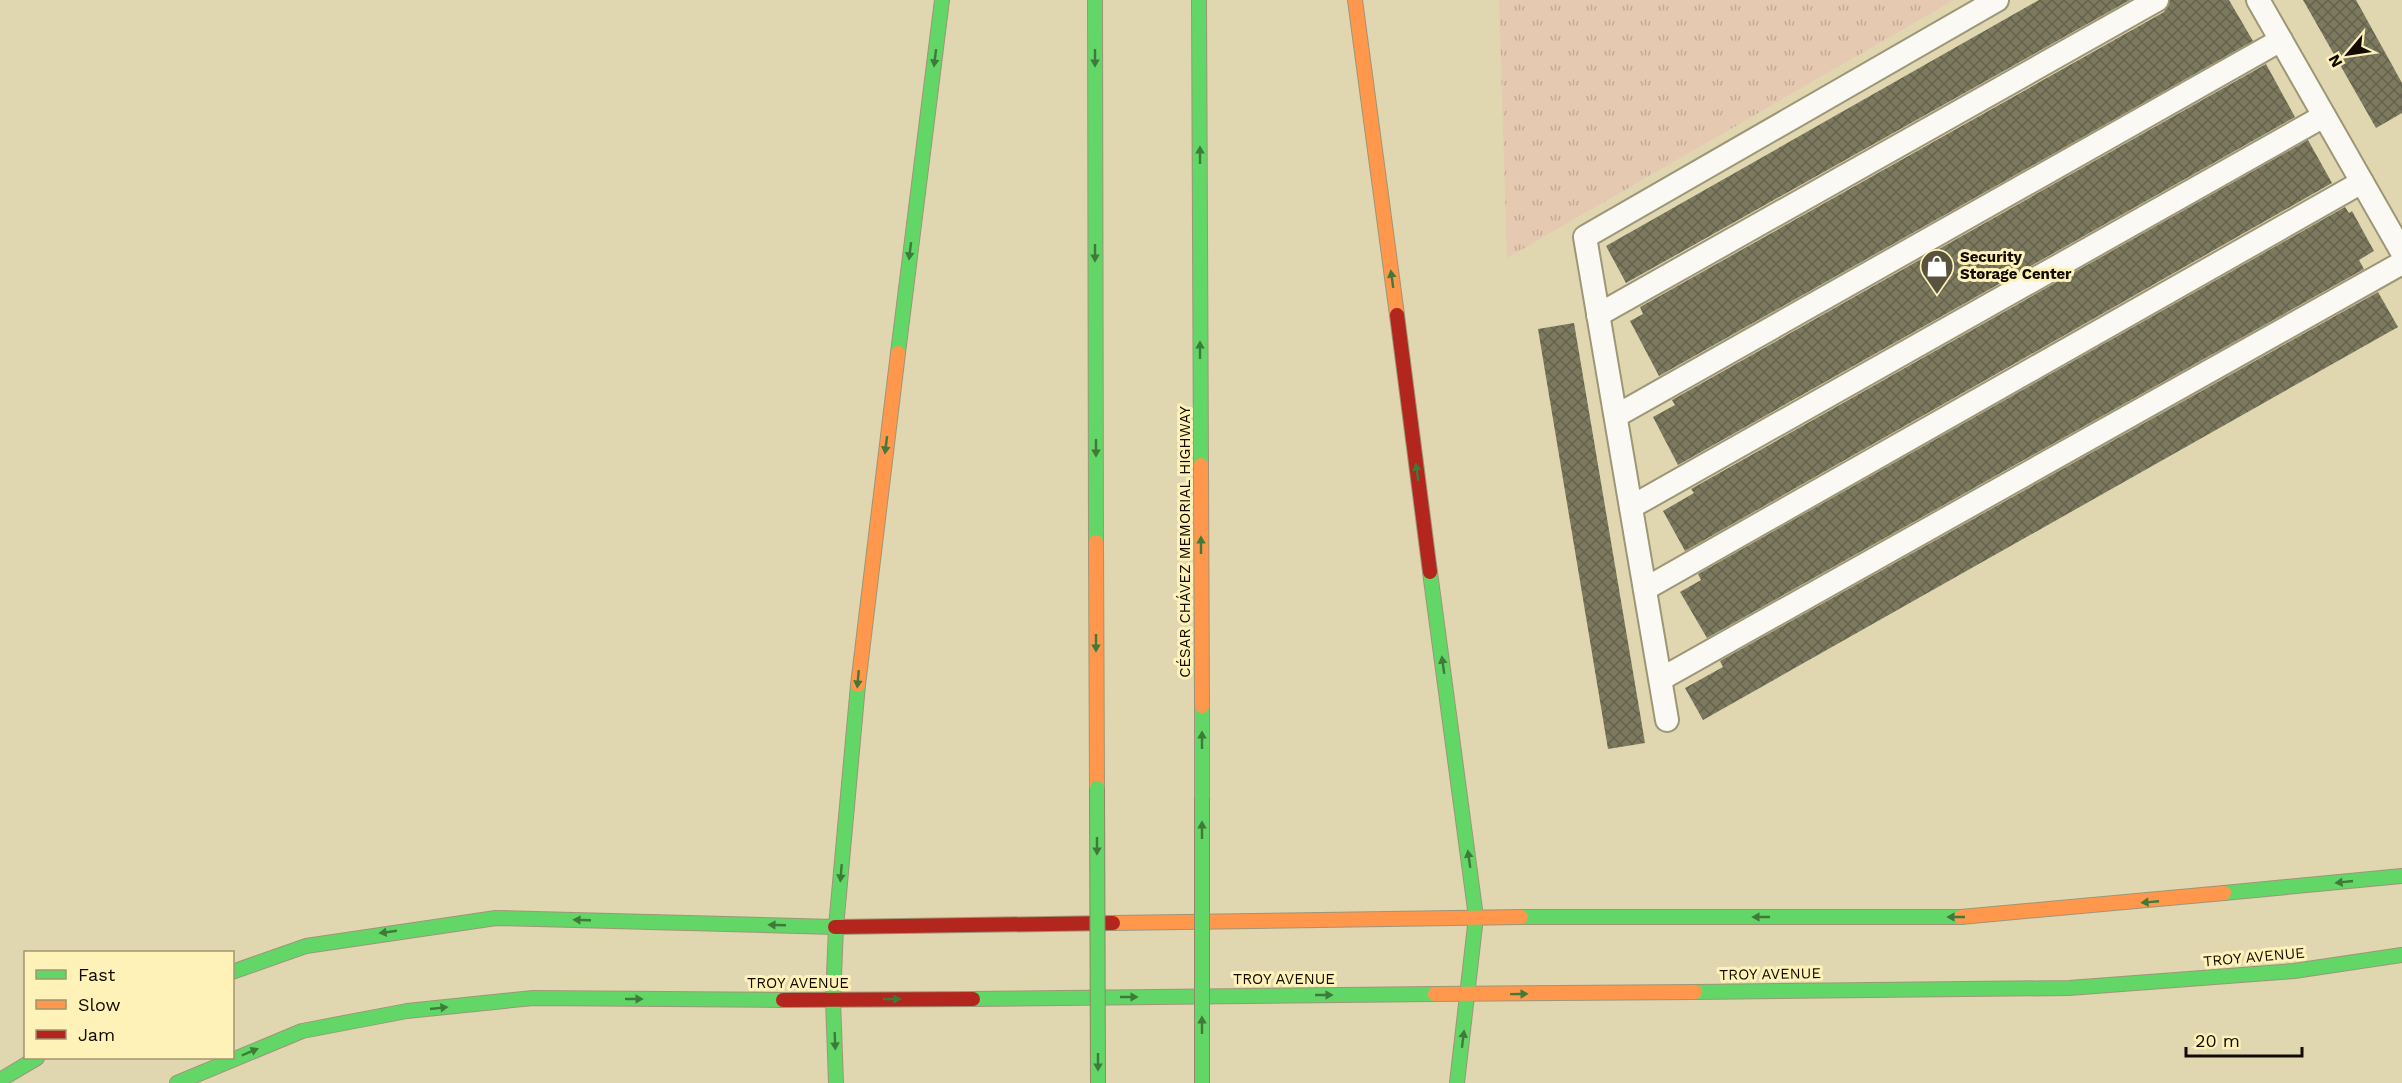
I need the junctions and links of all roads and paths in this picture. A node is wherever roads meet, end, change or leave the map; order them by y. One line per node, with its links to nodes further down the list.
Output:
1 (942, 0): 21 (main road, one-way to 21)
2 (1095, 0): 30 (main road, one-way to 30, bridge)
3 (1199, 0): 31 (main road, CÉSAR CHÁVEZ MEMORIAL HIGHWAY, one-way to 3, bridge)
4 (1355, 0): 20 (main road, one-way to 4)
5 (1997, 0): 13 (lane)
6 (2157, 0): 13 (lane)
7 (2258, 0): 8 (lane)
8 (2281, 40): 9 (lane); 14 (lane)
9 (2324, 116): 10 (lane); 15 (lane)
10 (2362, 182): 11 (lane); 16 (lane)
11 (2402, 252)
12 (2402, 263): 17 (lane)
13 (1598, 315): 14 (lane)
14 (1616, 416): 15 (lane)
15 (1631, 507): 16 (lane)
16 (1645, 589): 17 (lane)
17 (1660, 679): 18 (lane)
18 (1667, 720)
19 (2402, 876): 20 (main road, one-way to 20)
20 (1476, 917): 21 (main road); 24 (main road)
21 (836, 927): 23 (main road, one-way to 23); 25 (main road)
22 (2402, 955): 24 (main road, TROY AVENUE, one-way to 22)
23 (234, 971)
24 (1468, 994): 25 (main road, TROY AVENUE, one-way to 24); 32 (main road, one-way to 24)
25 (833, 1000): 28 (main road, TROY AVENUE, one-way to 25); 29 (main road, one-way to 29)
26 (35, 1059): 27 (main road)
27 (0, 1080)
28 (177, 1083)
29 (837, 1083)
30 (1098, 1083)
31 (1202, 1083)
32 (1457, 1083)

